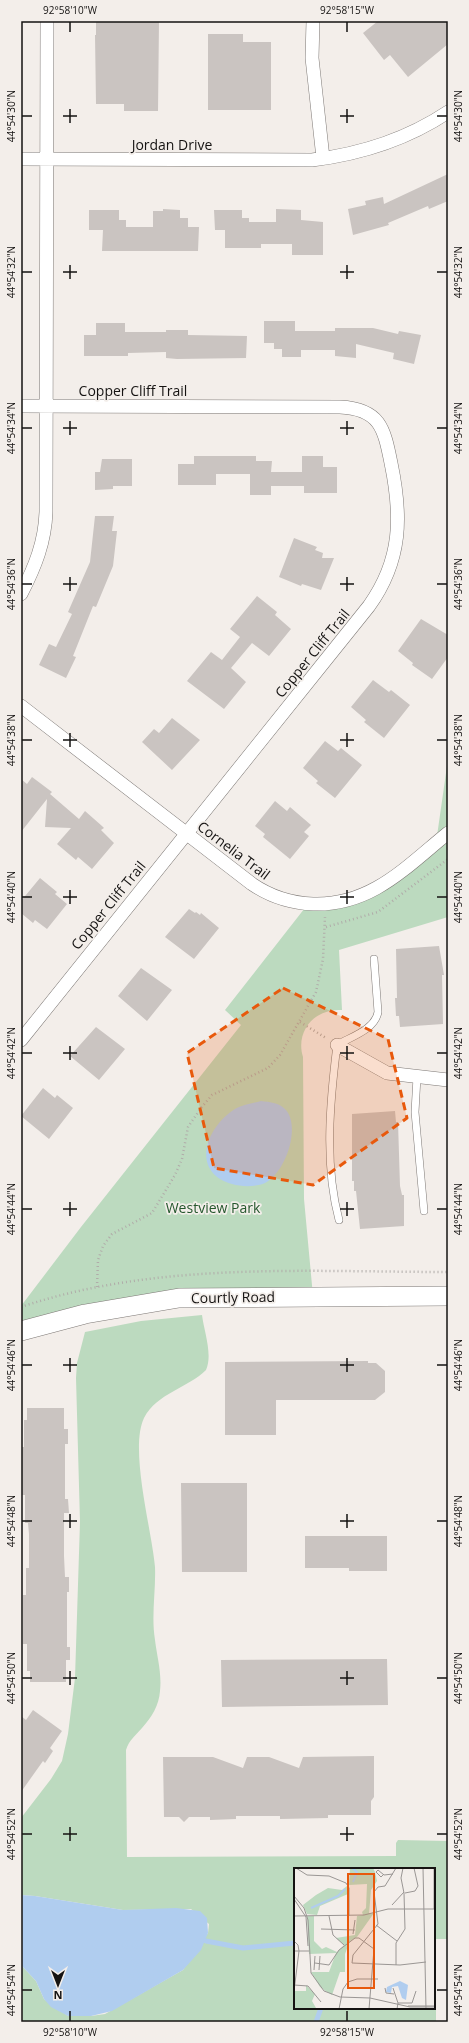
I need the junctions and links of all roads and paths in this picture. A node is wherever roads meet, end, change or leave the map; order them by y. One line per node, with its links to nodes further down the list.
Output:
1 (47, 21): 6 (street)
2 (313, 21): 4 (street)
3 (448, 112): 4 (street, Jordan Drive)
4 (323, 158): 6 (street, Jordan Drive)
5 (21, 159): 6 (street, Jordan Drive)
6 (47, 159): 8 (street)
7 (21, 406): 8 (street, Copper Cliff Trail)
8 (46, 406): 9 (street); 12 (street, Copper Cliff Trail)
9 (21, 594)
10 (21, 706): 12 (street, Cornelia Trail)
11 (448, 833): 13 (street, Cornelia Trail)
12 (186, 834): 13 (street, Cornelia Trail); 16 (street, Copper Cliff Trail)
13 (325, 904): 15 (path)
14 (374, 959): 17 (lane)
15 (300, 1022): 17 (path); 22 (path)
16 (21, 1040)
17 (337, 1045): 18 (street); 21 (lane)
18 (417, 1077): 19 (street); 20 (lane)
19 (448, 1080)
20 (424, 1211)
21 (339, 1220)
22 (97, 1287)
23 (448, 1296): 24 (street, Courtly Road)
24 (21, 1331)

